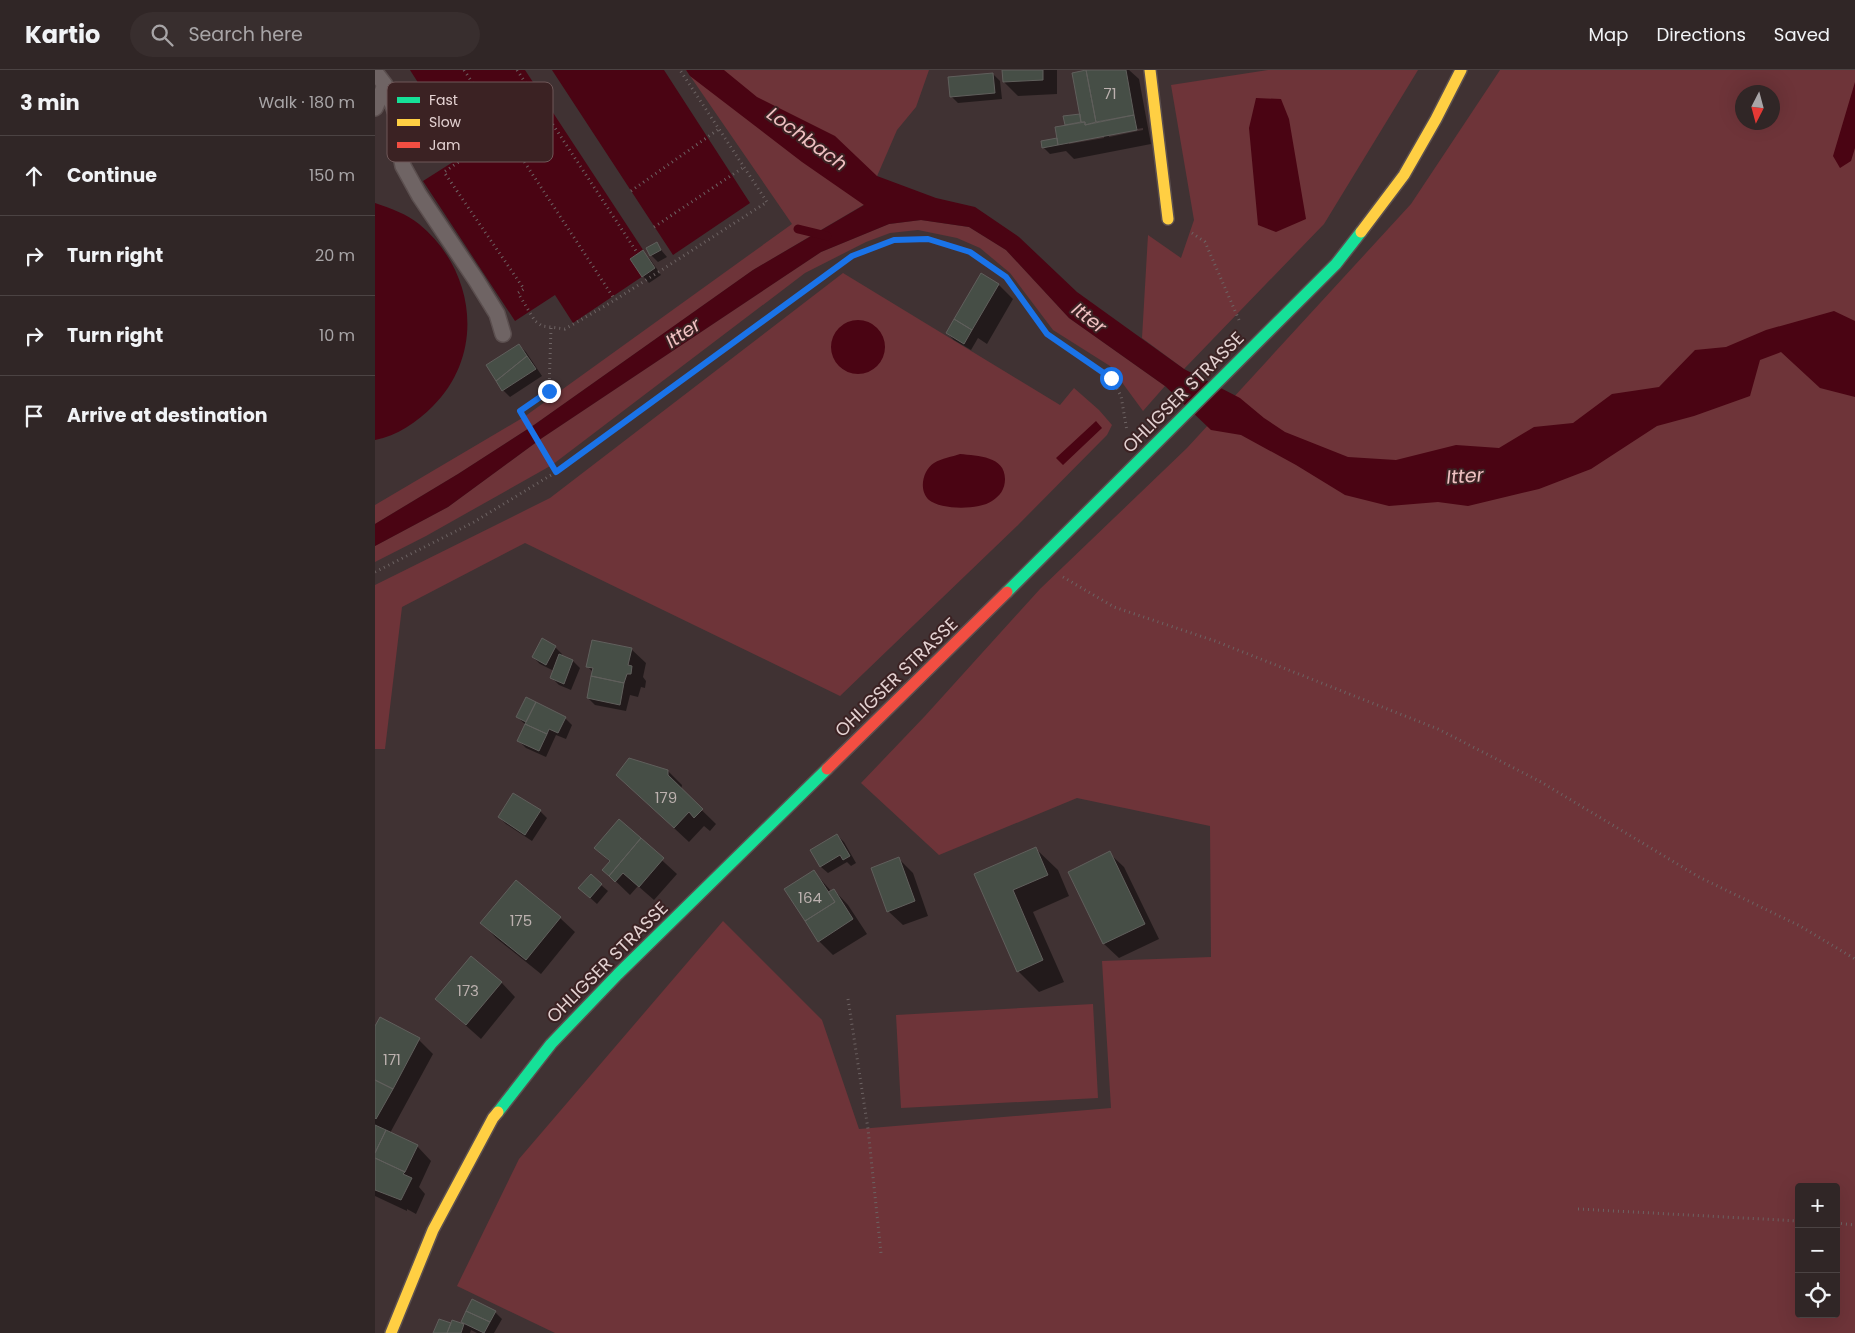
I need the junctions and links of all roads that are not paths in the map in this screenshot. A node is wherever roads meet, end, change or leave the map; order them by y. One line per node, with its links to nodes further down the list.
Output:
1 (1150, 70): 8 (main road)
2 (1461, 70): 10 (main road, OHLIGSER STRASSE)
3 (375, 72): 4 (lane)
4 (385, 86): 5 (lane); 6 (lane)
5 (387, 91)
6 (375, 108)
7 (402, 162): 9 (lane)
8 (1167, 219)
9 (503, 334)
10 (391, 1333)

